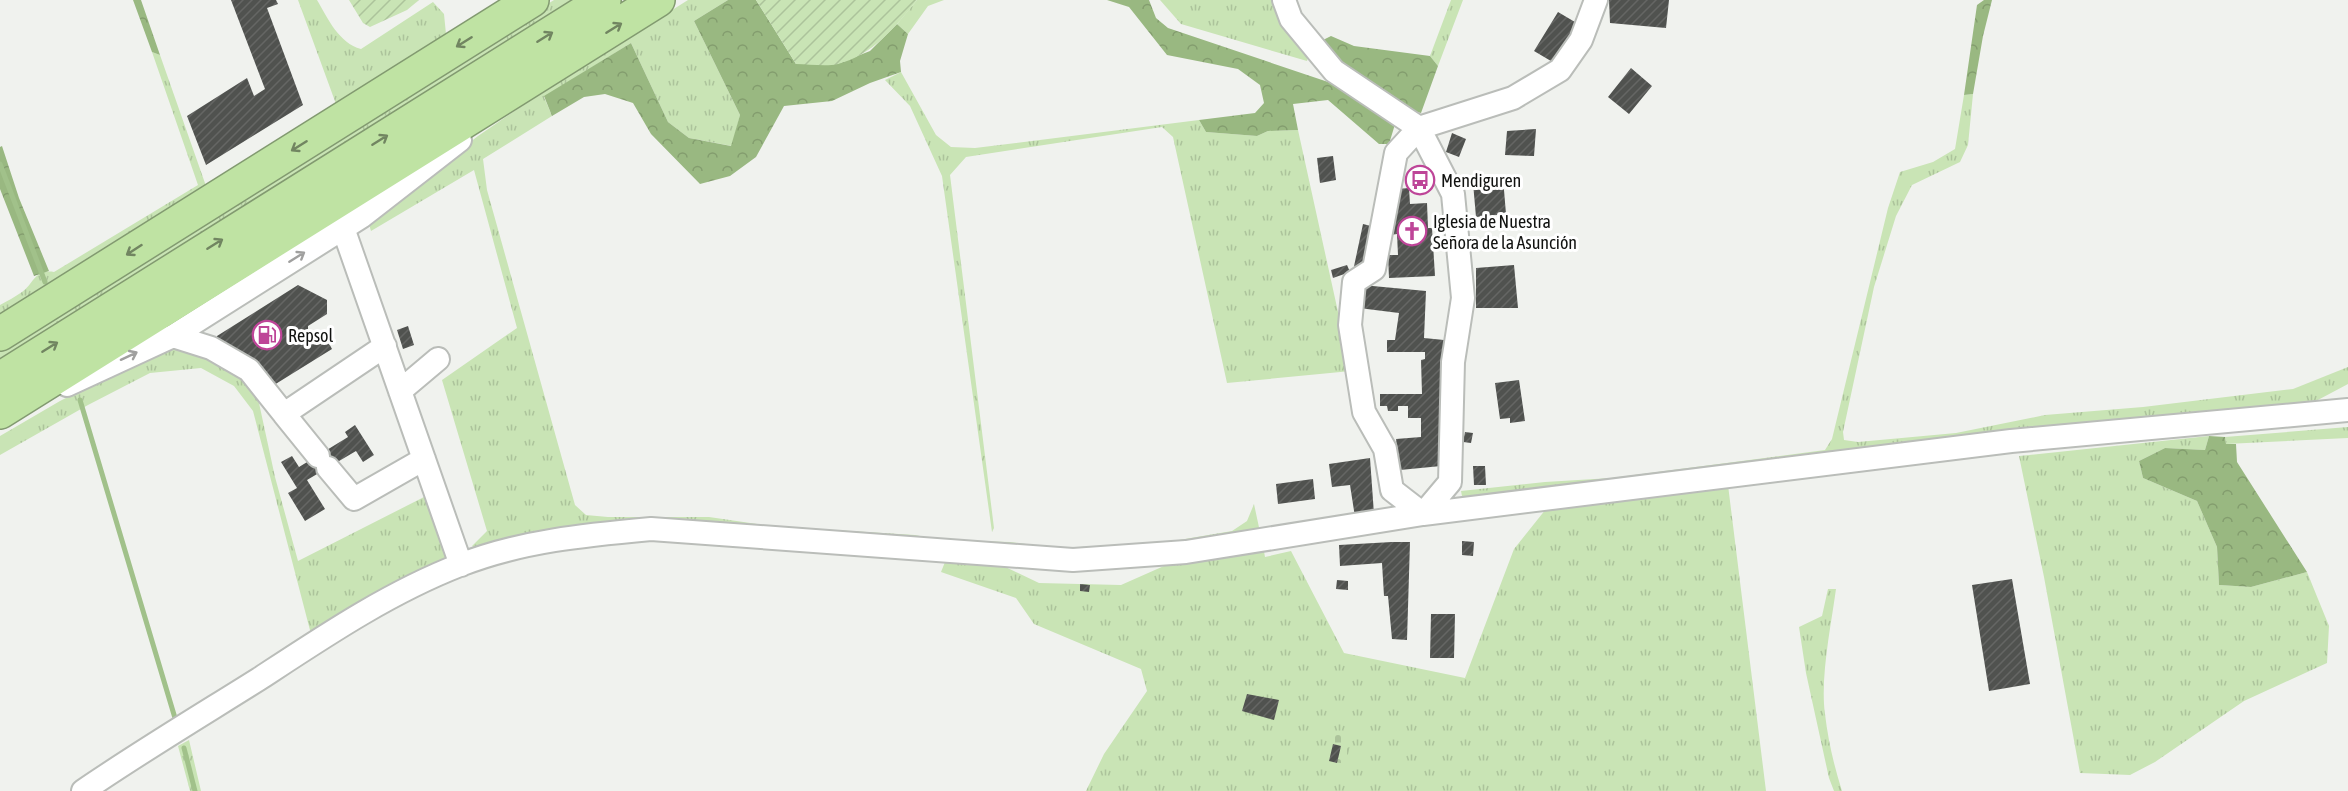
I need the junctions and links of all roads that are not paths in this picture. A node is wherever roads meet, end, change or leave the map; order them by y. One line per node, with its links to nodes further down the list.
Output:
1 (532, 0): 9 (highway, one-way to 9)
2 (604, 0): 13 (highway, one-way to 2)
3 (658, 0): 6 (highway, one-way to 3)
4 (1284, 0): 7 (street)
5 (1596, 0): 7 (street)
6 (564, 59): 8 (street); 16 (highway)
7 (1419, 128): 20 (street); 20 (street)
8 (343, 228): 10 (street, one-way to 8); 11 (street)
9 (0, 334)
10 (173, 336): 17 (street); 18 (street, one-way to 10)
11 (385, 346): 14 (street); 17 (street)
12 (438, 359): 14 (street)
13 (0, 379)
14 (400, 391): 19 (street)
15 (2348, 410): 20 (street)
16 (0, 412)
17 (284, 414): 19 (street)
18 (0, 417)
19 (424, 459): 21 (street)
20 (1423, 514): 21 (street)
21 (461, 565): 22 (street)
22 (83, 791)

